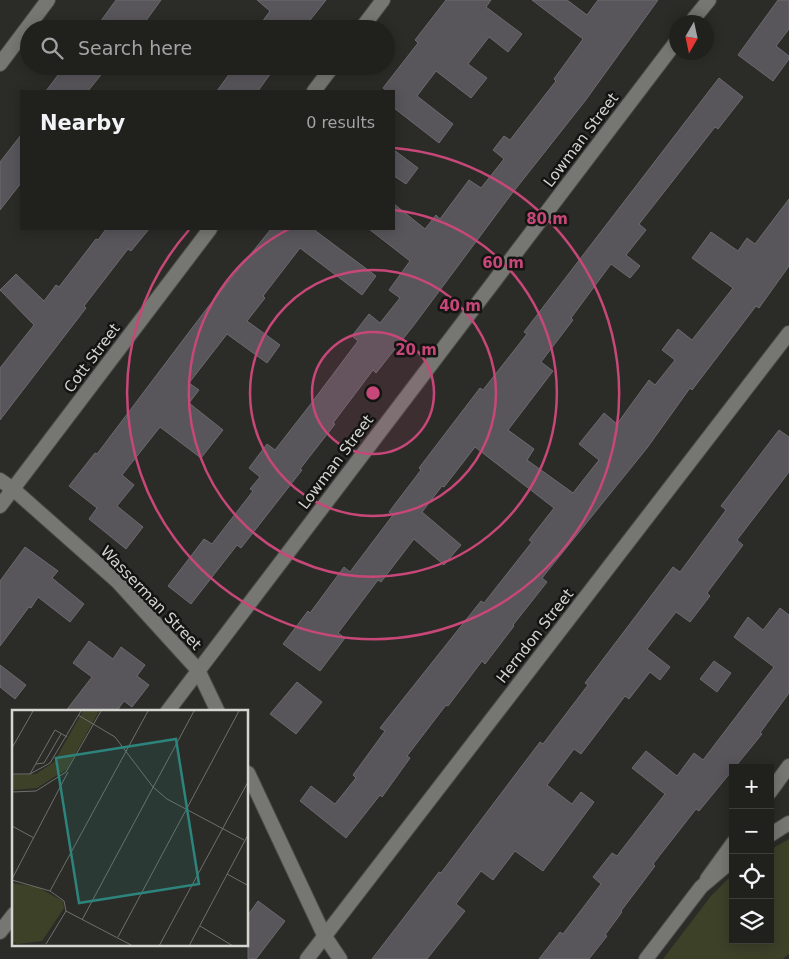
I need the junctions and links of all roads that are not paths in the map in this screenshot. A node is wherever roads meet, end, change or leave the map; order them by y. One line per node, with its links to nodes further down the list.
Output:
1 (48, 0): 5 (street)
2 (383, 0): 6 (street)
3 (709, 0): 4 (street)
4 (697, 15)
5 (33, 20)
6 (368, 20)
7 (20, 37): 9 (street)
8 (669, 51): 17 (street, Lowman Street)
9 (0, 64)
10 (326, 75): 11 (street)
11 (315, 90)
12 (209, 230): 15 (street, Cott Street)
13 (789, 333): 30 (street, Herndon Street)
14 (0, 480): 15 (street, Wasserman Street)
15 (13, 489): 16 (street, Cott Street); 17 (street, Wasserman Street)
16 (0, 506)
17 (198, 670): 18 (street, Lowman Street); 19 (street, Wasserman Street)
18 (168, 710)
19 (217, 710)
20 (789, 766): 22 (street)
21 (249, 775): 30 (street)
22 (774, 787)
23 (789, 823): 24 (street)
24 (774, 832)
25 (729, 849): 27 (street)
26 (729, 863): 27 (street)
27 (701, 887): 33 (street)
28 (12, 917): 29 (street)
29 (0, 932)
30 (324, 935): 31 (street, Herndon Street); 32 (street)
31 (307, 959)
32 (340, 959)
33 (646, 959)

